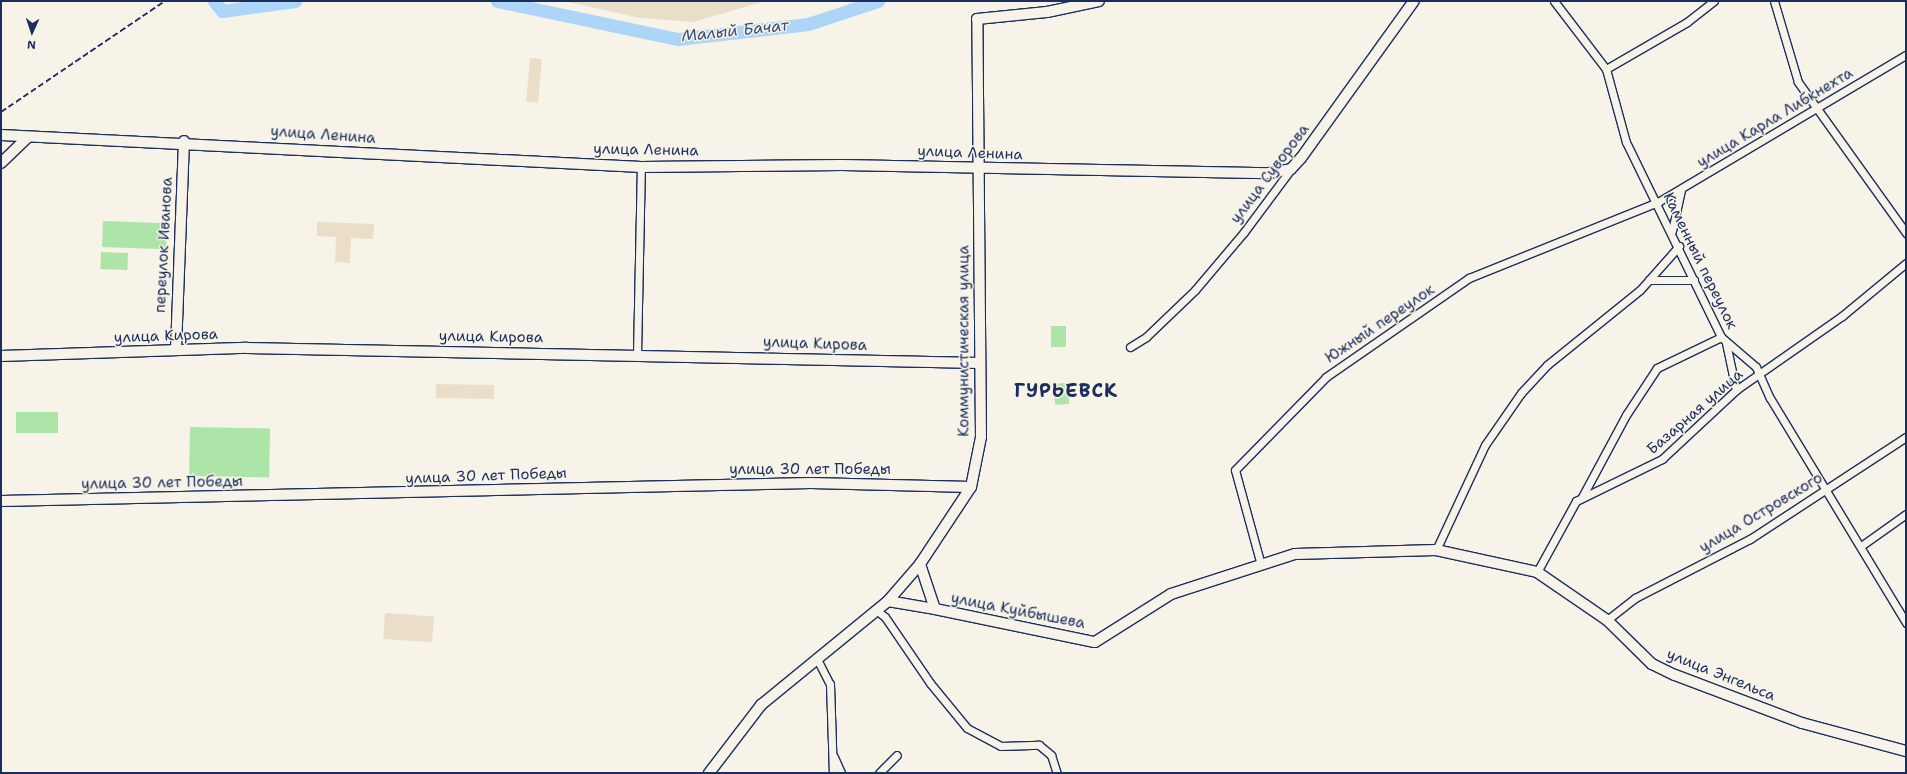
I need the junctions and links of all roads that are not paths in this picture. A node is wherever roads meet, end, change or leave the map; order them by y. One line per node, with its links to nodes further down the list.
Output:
1 (1099, 1): 14 (street, Коммунистическая улица)
2 (1414, 1): 15 (street, улица Суворова)
3 (1554, 1): 7 (street, Каменный переулок)
4 (1714, 1): 7 (street)
5 (1774, 1): 8 (street)
6 (1906, 55): 8 (street, улица Карла Либкнехта)
7 (1606, 69): 17 (street, Каменный переулок)
8 (1816, 107): 16 (street, улица Карла Либкнехта); 19 (street)
9 (1, 135): 10 (street, улица Ленина)
10 (28, 137): 11 (street, улица Ленина); 12 (street)
11 (184, 141): 13 (street, улица Ленина); 26 (street, переулок Иванова)
12 (1, 163)
13 (641, 167): 14 (street, улица Ленина); 27 (street)
14 (978, 169): 15 (street, улица Ленина); 29 (street, Коммунистическая улица)
15 (1291, 169): 25 (street, улица Суворова)
16 (1681, 190): 17 (street, улица Карла Либкнехта); 18 (street)
17 (1658, 202): 18 (street, Каменный переулок); 41 (street, Южный переулок)
18 (1672, 231): 20 (street, Каменный переулок)
19 (1906, 233)
20 (1679, 246): 22 (street); 23 (street, Каменный переулок)
21 (1906, 263): 30 (street, Базарная улица)
22 (1649, 280): 23 (street); 39 (street)
23 (1694, 280): 24 (street, Каменный переулок)
24 (1724, 340): 30 (street, Каменный переулок); 31 (street); 35 (street)
25 (1130, 347)
26 (176, 349): 27 (street, улица Кирова); 28 (street, улица Кирова)
27 (637, 354): 29 (street, улица Кирова)
28 (1, 356)
29 (980, 363): 33 (street, Коммунистическая улица)
30 (1760, 374): 31 (street, Базарная улица); 34 (street, Каменный переулок)
31 (1736, 390): 35 (street, Базарная улица)
32 (1906, 437): 34 (street, улица Островского)
33 (971, 487): 36 (street, улица 30 лет Победы); 40 (street, Коммунистическая улица)
34 (1828, 488): 38 (street, Каменный переулок); 46 (street, улица Островского)
35 (1582, 497): 42 (street, Базарная улица)
36 (1, 501)
37 (1906, 514): 38 (street)
38 (1860, 546): 47 (street, Каменный переулок)
39 (1436, 550): 41 (street, улица Энгельса); 42 (street, улица Энгельса)
40 (920, 564): 43 (street, Коммунистическая улица); 44 (street, улица Куйбышева)
41 (1261, 565): 48 (street, улица Энгельса)
42 (1537, 572): 46 (street, улица Энгельса)
43 (888, 601): 44 (street); 45 (street, Коммунистическая улица)
44 (935, 609): 48 (street, улица Куйбышева)
45 (876, 610): 49 (street, Коммунистическая улица); 57 (street)
46 (1607, 620): 50 (street, улица Энгельса)
47 (1906, 623)
48 (1095, 642)
49 (816, 657): 51 (street); 53 (street, Коммунистическая улица)
50 (1906, 751)
51 (832, 754): 54 (street); 55 (street)
52 (897, 755): 56 (street)
53 (709, 773)
54 (833, 773)
55 (841, 773)
56 (879, 773)
57 (1057, 773)

